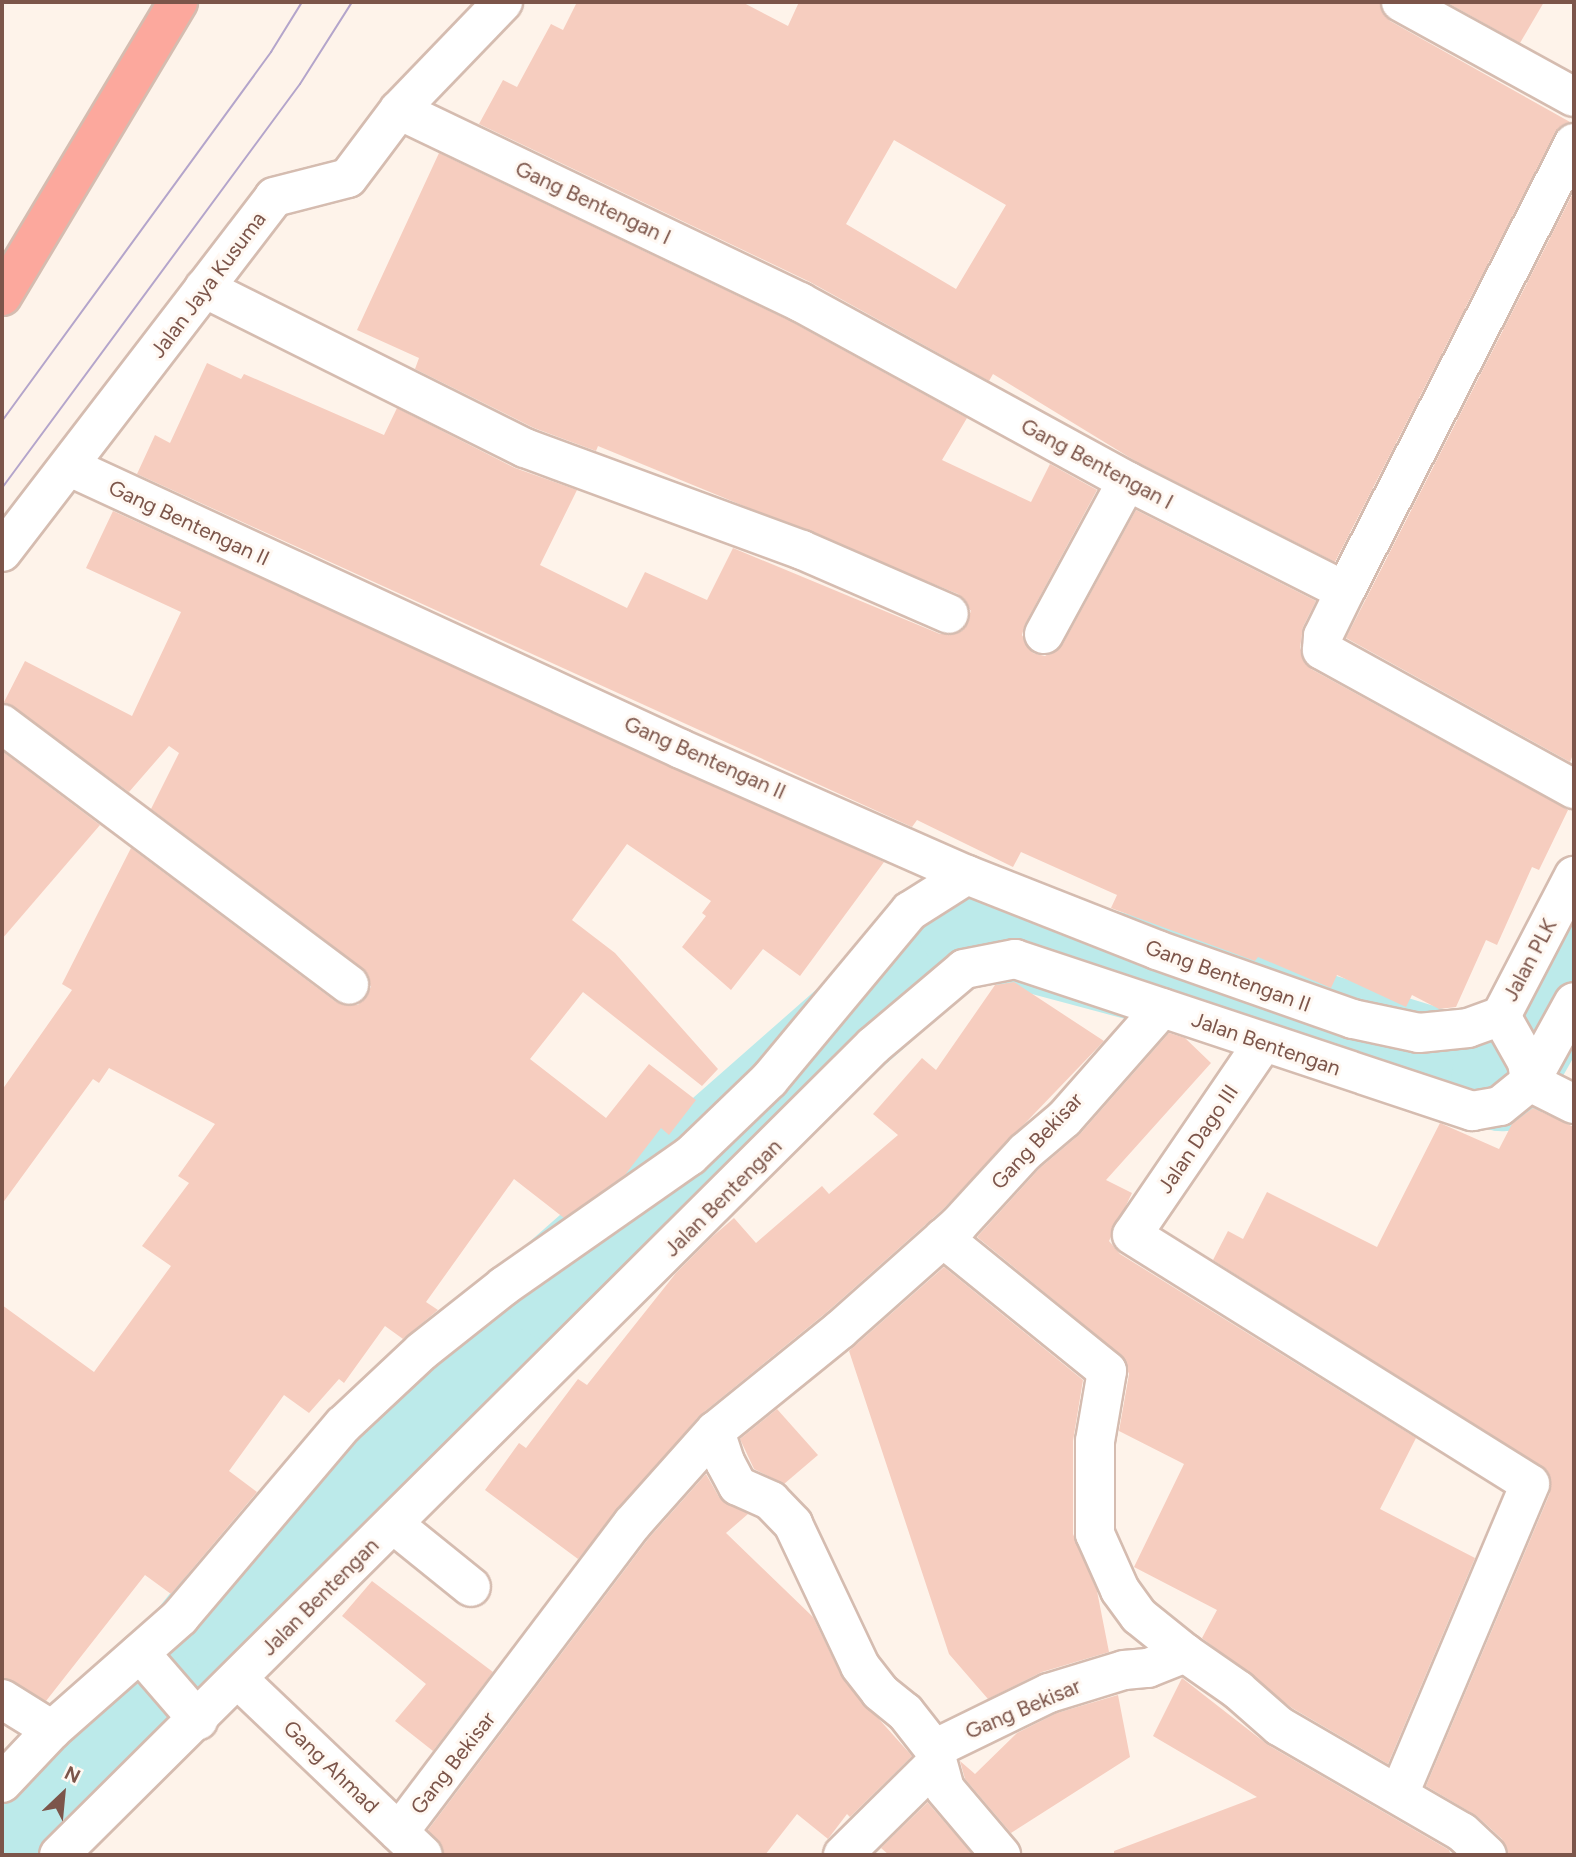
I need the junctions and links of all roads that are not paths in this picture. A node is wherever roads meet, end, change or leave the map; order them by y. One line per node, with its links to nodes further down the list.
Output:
1 (178, 2): 8 (highway)
2 (503, 2): 5 (street, Jalan Jaya Kusuma)
3 (1401, 2): 4 (street)
4 (1574, 97)
5 (399, 110): 7 (street, Jalan Jaya Kusuma); 10 (street, Gang Bentengan I)
6 (1572, 154): 12 (street)
7 (204, 288): 9 (street, Jalan Jaya Kusuma); 13 (street)
8 (2, 296)
9 (70, 467): 11 (street, Jalan Jaya Kusuma); 17 (street, Gang Bentengan II)
10 (1127, 481): 12 (street, Gang Bentengan I); 14 (street)
11 (2, 552)
12 (1345, 591): 16 (street)
13 (949, 614)
14 (1044, 634)
15 (2, 724): 19 (street)
16 (1574, 789)
17 (967, 875): 23 (street, Gang Bentengan II); 33 (street)
18 (1574, 876): 22 (street, Jalan PLK)
19 (349, 985)
20 (1574, 1002): 26 (street)
21 (1162, 1008): 24 (street, Jalan Bentengan); 28 (street, Gang Bekisar); 30 (street, Jalan Bentengan)
22 (1504, 1020): 23 (street, Jalan PLK); 26 (street)
23 (1352, 1023): 25 (street)
24 (1263, 1043): 25 (street, Jalan Bentengan); 40 (street, Jalan Dago III)
25 (1335, 1065): 26 (street, Jalan Bentengan)
26 (1528, 1072): 27 (street)
27 (1574, 1104)
28 (943, 1238): 29 (street, Gang Bekisar); 32 (street)
29 (715, 1431): 38 (street); 41 (street, Gang Bekisar)
30 (393, 1524): 31 (street); 34 (street, Jalan Bentengan)
31 (471, 1587)
32 (1185, 1653): 38 (street, Gang Bekisar); 40 (street)
33 (148, 1663): 36 (street); 37 (street)
34 (238, 1679): 36 (street, Jalan Bentengan); 41 (street, Gang Ahmad)
35 (2, 1699): 37 (street)
36 (193, 1715): 43 (street, Jalan Bentengan)
37 (52, 1730): 39 (street)
38 (935, 1756): 44 (street, Gang Bekisar); 45 (street)
39 (2, 1783)
40 (1399, 1794): 42 (street)
41 (411, 1844)
42 (1484, 1854)
43 (59, 1855)
44 (843, 1855)
45 (1001, 1855)

